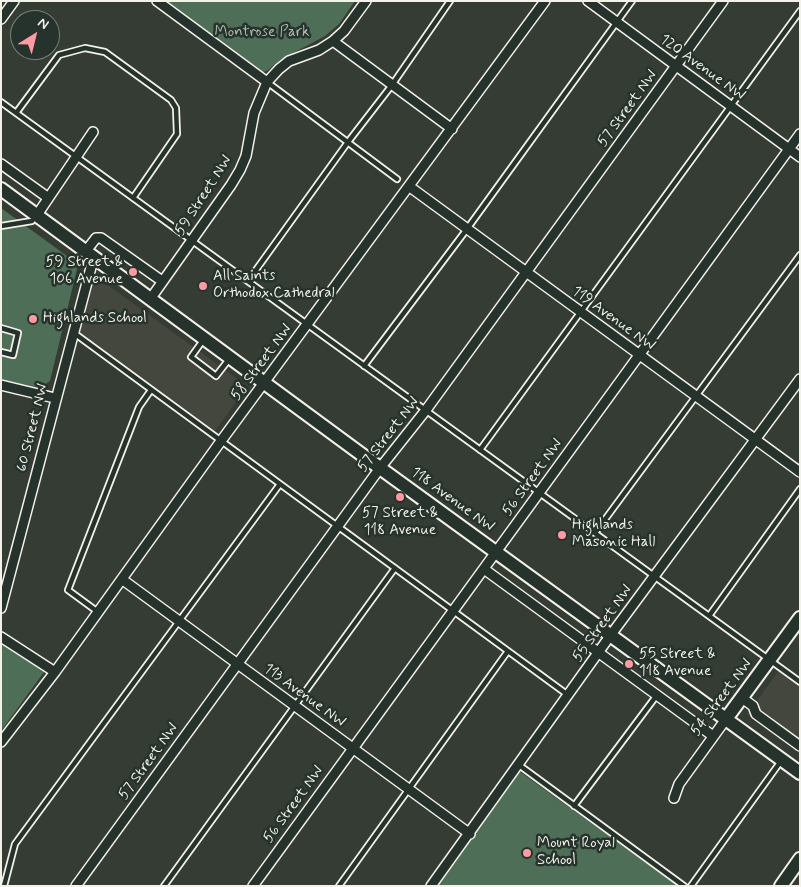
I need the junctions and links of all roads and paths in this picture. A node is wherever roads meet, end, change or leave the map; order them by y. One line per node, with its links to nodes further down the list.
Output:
1 (14, 1): 10 (street)
2 (157, 1): 14 (street)
3 (366, 1): 12 (street, 59 Street NW)
4 (450, 1): 15 (lane)
5 (546, 1): 19 (street, 58 Street NW)
6 (588, 1): 11 (street, 120 Avenue NW)
7 (632, 1): 11 (lane)
8 (723, 1): 13 (street, 57 Street NW)
9 (800, 11): 17 (lane)
10 (1, 19)
11 (617, 22): 13 (street, 120 Avenue NW); 34 (lane)
12 (333, 42): 14 (street, 59 Street NW); 15 (street)
13 (676, 66): 17 (street, 120 Avenue NW); 38 (street, 57 Street NW)
14 (267, 82): 22 (lane); 35 (street, 59 Street NW)
15 (392, 85): 19 (street); 22 (lane)
16 (1, 102): 18 (lane)
17 (731, 106): 23 (street, 120 Avenue NW); 42 (lane)
18 (16, 113): 24 (lane); 31 (lane)
19 (452, 129): 28 (street, 58 Street NW)
20 (93, 132): 24 (street)
21 (800, 134): 23 (street, 56 Street NW)
22 (348, 142): 27 (lane); 40 (lane)
23 (789, 149): 25 (street, 120 Avenue NW); 48 (street, 56 Street NW)
24 (76, 156): 30 (street); 31 (lane)
25 (800, 157)
26 (1, 164): 30 (street)
27 (397, 178)
28 (410, 187): 34 (street, 119 Avenue NW); 43 (street, 58 Street NW)
29 (1, 189): 32 (main road, 118 Avenue NW)
30 (47, 197): 32 (street)
31 (133, 198): 35 (lane)
32 (37, 215): 33 (lane); 36 (main road, 118 Avenue NW)
33 (1, 226)
34 (467, 229): 38 (street, 119 Avenue NW); 50 (lane)
35 (192, 240): 39 (street, 59 Street NW); 40 (lane)
36 (90, 253): 39 (street); 41 (main road, 118 Avenue NW); 45 (street, 60 Street NW)
37 (800, 255): 55 (lane)
38 (526, 272): 42 (street, 119 Avenue NW); 57 (street, 57 Street NW)
39 (162, 281): 41 (street, 59 Street NW)
40 (248, 281): 43 (lane)
41 (151, 298): 46 (main road, 118 Avenue NW)
42 (580, 311): 48 (street, 119 Avenue NW); 60 (lane)
43 (308, 325): 50 (lane); 52 (street, 58 Street NW)
44 (1, 328): 47 (lane)
45 (73, 332): 54 (lane); 56 (street, 60 Street NW)
46 (205, 338): 49 (main road, 118 Avenue NW); 49 (lane)
47 (1, 352)
48 (640, 355): 55 (street, 119 Avenue NW); 65 (street, 56 Street NW)
49 (230, 357): 52 (main road, 118 Avenue NW)
50 (364, 366): 57 (lane)
51 (800, 379): 58 (street, 55 Street NW)
52 (264, 383): 59 (street, 58 Street NW); 61 (main road, 118 Avenue NW)
53 (1, 385): 56 (street)
54 (151, 390): 59 (lane); 75 (lane)
55 (696, 397): 58 (street, 119 Avenue NW); 67 (lane)
56 (55, 398): 73 (street, 60 Street NW)
57 (426, 410): 60 (lane); 61 (street, 57 Street NW)
58 (756, 440): 62 (street, 119 Avenue NW); 71 (street, 55 Street NW)
59 (221, 441): 63 (lane); 72 (street, 58 Street NW)
60 (480, 450): 65 (lane)
61 (380, 468): 66 (street, 57 Street NW); 68 (main road, 118 Avenue NW)
62 (800, 472)
63 (280, 484): 66 (lane); 78 (lane)
64 (800, 489): 76 (lane)
65 (540, 493): 67 (lane); 68 (street, 56 Street NW)
66 (338, 526): 69 (lane); 84 (street, 57 Street NW)
67 (595, 534): 71 (lane)
68 (496, 552): 70 (street, 56 Street NW); 79 (main road, 118 Avenue NW)
69 (395, 568): 74 (lane); 90 (lane)
70 (484, 569): 74 (street, 56 Street NW); 82 (street)
71 (655, 577): 76 (lane); 79 (street, 55 Street NW)
72 (123, 580): 75 (street, 58 Street NW); 78 (street, 113 Avenue NW)
73 (1, 608)
74 (453, 611): 81 (lane); 95 (street, 56 Street NW)
75 (99, 613): 85 (street, 58 Street NW)
76 (710, 616): 83 (lane)
77 (800, 618): 83 (main road, 54 Street NW)
78 (179, 621): 84 (street, 113 Avenue NW); 104 (lane)
79 (610, 636): 82 (street, 55 Street NW); 91 (main road, 118 Avenue NW)
80 (1, 637): 85 (street)
81 (508, 651): 87 (lane); 99 (lane)
82 (598, 653): 87 (street, 55 Street NW); 88 (street)
83 (770, 660): 86 (lane); 89 (main road, 54 Street NW)
84 (238, 664): 90 (street, 113 Avenue NW); 105 (street, 57 Street NW)
85 (56, 672): 93 (street, 58 Street NW)
86 (800, 682)
87 (568, 695): 97 (street, 55 Street NW)
88 (657, 695): 92 (street); 101 (lane)
89 (742, 698): 91 (main road, 54 Street NW); 94 (street)
90 (294, 706): 95 (street, 113 Avenue NW); 106 (lane)
91 (726, 719): 92 (street, 54 Street NW); 96 (main road, 118 Avenue NW)
92 (713, 736): 100 (street, 54 Street NW)
93 (1, 742)
94 (800, 746)
95 (352, 748): 99 (street, 113 Avenue NW); 107 (street, 56 Street NW)
96 (782, 760): 98 (main road, 118 Avenue NW); 111 (lane)
97 (519, 765): 101 (lane); 102 (street, 55 Street NW)
98 (800, 774)
99 (409, 790): 102 (street, 113 Avenue NW); 108 (lane)
100 (674, 798)
101 (574, 806): 110 (lane)
102 (470, 834): 109 (street, 55 Street NW)
103 (799, 863): 112 (main road)
104 (4, 886)
105 (76, 886)
106 (164, 886)
107 (253, 886)
108 (339, 886)
109 (431, 886)
110 (684, 886)
111 (691, 886)
112 (781, 886)

